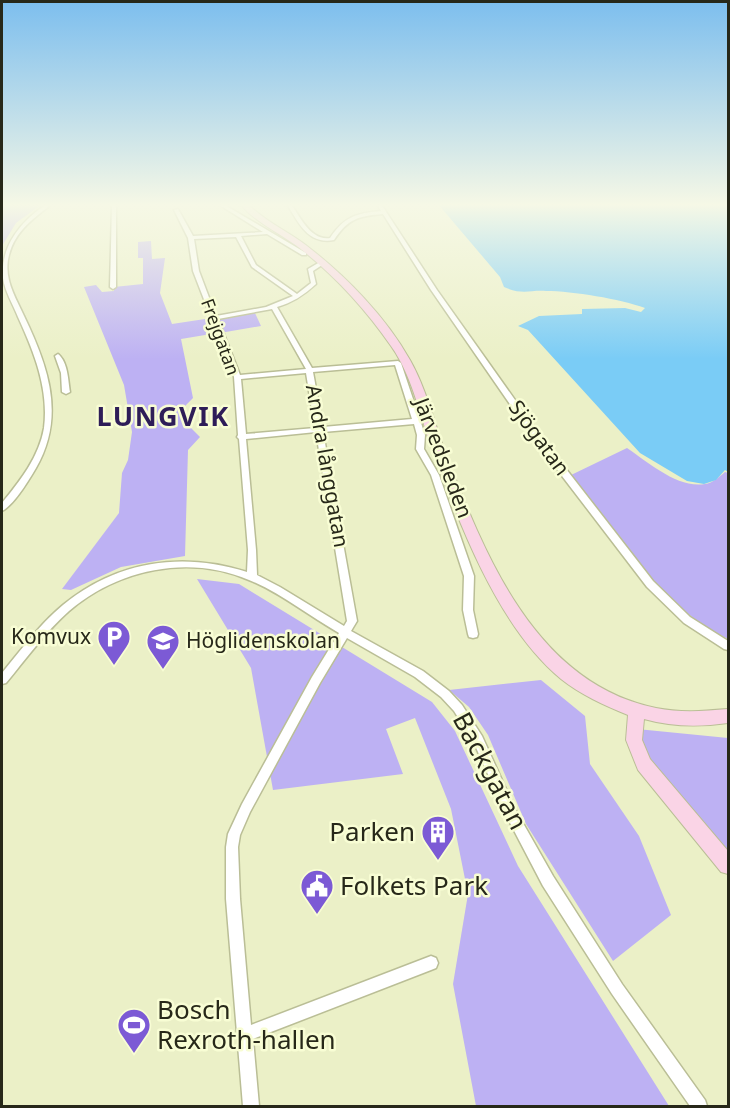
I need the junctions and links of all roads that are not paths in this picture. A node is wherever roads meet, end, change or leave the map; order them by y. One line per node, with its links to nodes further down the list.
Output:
1 (113, 256): 8 (street)
2 (194, 256): 11 (street, Frejgatan)
3 (249, 256): 9 (street)
4 (312, 256): 7 (main road, Järvedsleden)
5 (412, 256): 25 (street, Sjögatan)
6 (3, 263): 21 (street)
7 (322, 263): 9 (street); 19 (main road, Järvedsleden)
8 (113, 287)
9 (296, 296): 10 (street)
10 (274, 307): 11 (street); 13 (street, Andra långgatan)
11 (214, 318): 14 (street, Frejgatan)
12 (58, 356): 15 (street)
13 (309, 369): 14 (street); 16 (street); 17 (street, Andra långgatan)
14 (237, 376): 18 (street, Frejgatan)
15 (66, 392)
16 (417, 421): 17 (street); 20 (street)
17 (320, 429): 18 (street); 23 (street, Andra långgatan)
18 (241, 436): 22 (street, Frejgatan)
19 (441, 454): 20 (street); 27 (main road, Järvedsleden)
20 (423, 457): 24 (street)
21 (2, 508)
22 (252, 577): 23 (street, Backgatan); 26 (street, Backgatan)
23 (345, 632): 31 (street, Andra långgatan); 33 (street, Backgatan)
24 (473, 634)
25 (729, 646)
26 (2, 680)
27 (637, 711): 28 (main road, Järvedsleden); 29 (main road)
28 (729, 716)
29 (729, 865)
30 (430, 963): 31 (street)
31 (244, 1035): 32 (street, Andra långgatan)
32 (251, 1107)
33 (699, 1107)

